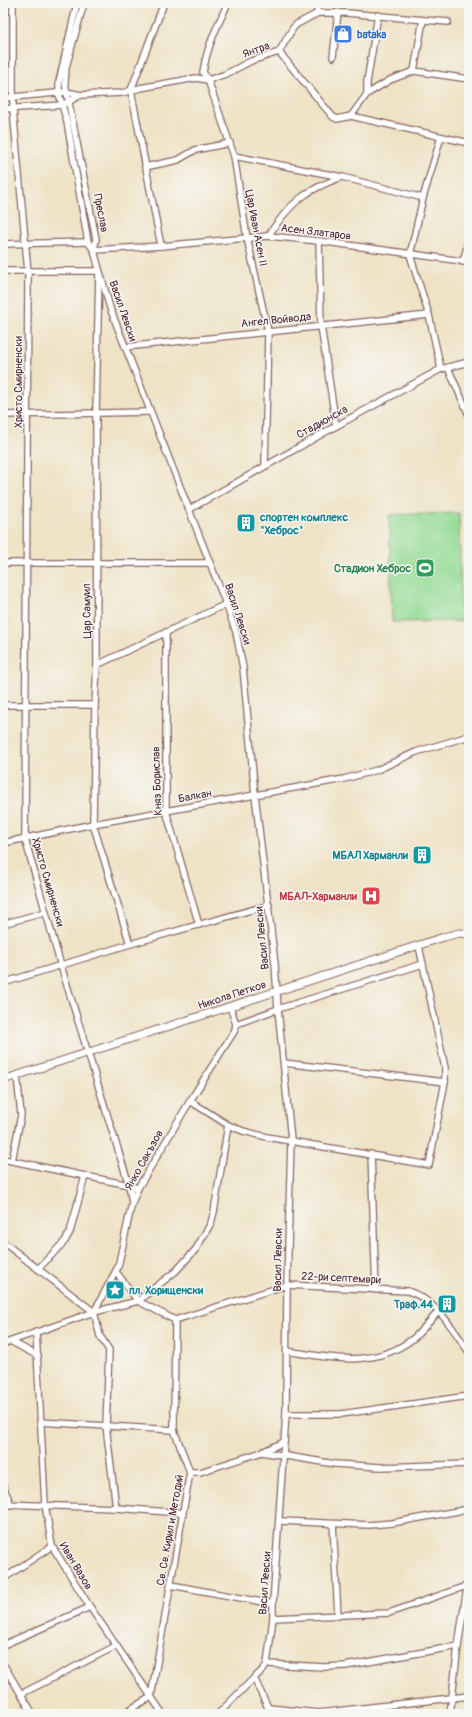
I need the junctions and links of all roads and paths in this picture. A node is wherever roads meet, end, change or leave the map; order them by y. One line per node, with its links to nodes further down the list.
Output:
1 (13, 3): 23 (street, Христо Смирненски)
2 (77, 3): 19 (street, Преслав)
3 (84, 3): 18 (street, Преслав)
4 (164, 3): 17 (street)
5 (228, 3): 16 (street, Цар Иван Асен II)
6 (314, 3): 8 (street)
7 (338, 12): 8 (street, Янтра); 9 (street, Янтра); 13 (street)
8 (318, 13): 12 (street, Янтра)
9 (378, 16): 10 (street, Янтра); 20 (street)
10 (423, 20): 11 (street, Янтра); 14 (street)
11 (448, 22)
12 (279, 52): 16 (street, Янтра); 28 (street)
13 (333, 57)
14 (414, 70): 15 (street); 20 (street)
15 (469, 79)
16 (208, 80): 17 (street, Янтра); 30 (street, Цар Иван Асен II)
17 (131, 90): 21 (street, Янтра); 33 (street)
18 (66, 92): 19 (street); 21 (street); 24 (street, Преслав)
19 (59, 94): 23 (street); 25 (street, Преслав)
20 (367, 94): 28 (street)
21 (81, 95): 24 (street)
22 (3, 98): 23 (street)
23 (13, 98): 27 (street, Христо Смирненски)
24 (69, 101): 25 (street); 44 (street, Преслав)
25 (62, 105): 27 (street); 40 (street, Преслав)
26 (3, 109): 27 (street)
27 (13, 109): 42 (street, Христо Смирненски)
28 (351, 116): 29 (street)
29 (441, 137): 31 (street); 35 (street)
30 (230, 143): 32 (street, Цар Иван Асен II); 33 (street)
31 (469, 143)
32 (234, 156): 34 (street); 37 (street, Цар Иван Асен II)
33 (145, 167): 43 (street)
34 (342, 177): 35 (street); 36 (street)
35 (423, 198): 45 (street)
36 (268, 236): 37 (street, Асен Златаров); 39 (street, Асен Златаров)
37 (247, 238): 43 (street, Асен Златаров); 52 (street, Цар Иван Асен II)
38 (469, 238): 46 (street)
39 (319, 241): 45 (street, Асен Златаров); 51 (street)
40 (88, 242): 42 (street); 44 (street, Преслав)
41 (3, 244): 42 (street)
42 (26, 244): 49 (street, Христо Смирненски)
43 (161, 246): 44 (street, Асен Златаров)
44 (94, 250): 48 (street, Васил Левски)
45 (410, 255): 46 (street, Асен Златаров); 50 (street)
46 (466, 262)
47 (3, 271): 49 (street)
48 (99, 271): 49 (street); 53 (street, Васил Левски); 59 (street, Цар Самуил)
49 (28, 272): 58 (street, Христо Смирненски)
50 (429, 315): 51 (street, Ангел Войвода); 56 (street)
51 (321, 326): 52 (street, Ангел Войвода); 62 (street)
52 (268, 331): 53 (street, Ангел Войвода); 63 (street, Цар Иван Асен II)
53 (125, 347): 57 (street, Васил Левски)
54 (469, 362): 55 (street, Стадионска)
55 (448, 368): 56 (street, Стадионска); 61 (street)
56 (441, 369): 62 (street, Стадионска)
57 (150, 412): 59 (street); 64 (street, Васил Левски)
58 (28, 414): 59 (street); 60 (street); 66 (street, Христо Смирненски)
59 (96, 414): 67 (street, Цар Самуил)
60 (3, 415)
61 (469, 415)
62 (336, 426): 63 (street, Стадионска)
63 (265, 466): 64 (street, Стадионска)
64 (190, 509): 68 (street, Васил Левски)
65 (3, 563): 66 (street)
66 (26, 563): 67 (street); 73 (street, Христо Смирненски)
67 (96, 563): 68 (street); 71 (street, Цар Самуил)
68 (210, 563): 69 (street, Васил Левски)
69 (226, 604): 70 (street); 76 (street, Васил Левски)
70 (166, 632): 71 (street); 77 (street, Княз Борислав)
71 (97, 664): 74 (street, Цар Самуил)
72 (3, 705): 73 (street)
73 (25, 705): 74 (street); 79 (street, Христо Смирненски)
74 (95, 706): 78 (street, Цар Самуил)
75 (469, 736): 76 (street, Балкан)
76 (255, 795): 77 (street, Балкан); 81 (street, Васил Левски)
77 (166, 811): 78 (street, Балкан); 84 (street, Княз Борислав)
78 (93, 824): 79 (street, Балкан); 86 (street, Цар Самуил)
79 (25, 839): 80 (street, Балкан); 82 (street, Христо Смирненски)
80 (3, 843)
81 (269, 905): 84 (street); 91 (street, Васил Левски)
82 (46, 912): 83 (street); 89 (street, Христо Смирненски)
83 (3, 924)
84 (200, 926): 86 (street)
85 (469, 934): 87 (street, Никола Петков)
86 (130, 944): 89 (street)
87 (419, 946): 88 (street); 91 (street, Никола Петков)
88 (423, 964): 93 (street); 99 (street)
89 (61, 966): 90 (street); 95 (street, Христо Смирненски)
90 (3, 984)
91 (276, 992): 92 (street, Никола Петков); 93 (street, Васил Левски)
92 (230, 1006): 94 (street); 95 (street, Никола Петков)
93 (278, 1008): 94 (street); 96 (street, Васил Левски)
94 (236, 1024): 100 (street, Янко Сакъзов)
95 (88, 1052): 97 (street, Никола Петков); 107 (street, Христо Смирненски)
96 (284, 1063): 99 (street); 102 (street, Васил Левски)
97 (17, 1076): 98 (street, Никола Петков); 105 (street)
98 (3, 1080)
99 (445, 1082): 103 (street)
100 (190, 1101): 101 (street); 108 (street, Янко Сакъзов)
101 (228, 1125): 102 (street); 115 (street)
102 (291, 1140): 103 (street); 113 (street, Васил Левски)
103 (370, 1154): 114 (street)
104 (3, 1159): 105 (street)
105 (12, 1161): 106 (street)
106 (85, 1176): 107 (street); 111 (street)
107 (129, 1185): 108 (street); 109 (street, Христо Смирненски)
108 (138, 1188): 109 (street, Янко Сакъзов)
109 (132, 1203): 112 (street, Янко Сакъзов)
110 (3, 1242): 111 (street)
111 (38, 1269): 116 (street)
112 (116, 1272): 115 (street); 116 (street, Янко Сакъзов)
113 (287, 1285): 114 (street, 22-ри септември); 118 (street, 22-ри септември); 122 (street, Васил Левски)
114 (376, 1290): 117 (street, 22-ри септември)
115 (138, 1301): 116 (street); 118 (street)
116 (94, 1312): 119 (street); 128 (street)
117 (438, 1312): 122 (street); 123 (street, 22-ри септември)
118 (175, 1320): 129 (street, Св. Св. Кирил и Методий)
119 (36, 1332): 120 (street); 124 (street, Иван Вазов)
120 (12, 1342): 121 (street); 124 (street)
121 (3, 1344)
122 (287, 1351): 126 (street, Васил Левски)
123 (469, 1352)
124 (38, 1356): 127 (street, Иван Вазов)
125 (469, 1396): 126 (street)
126 (286, 1414): 130 (street, Васил Левски)
127 (40, 1422): 128 (street); 138 (street, Иван Вазов)
128 (106, 1426): 129 (street); 139 (street)
129 (174, 1430): 134 (street, Св. Св. Кирил и Методий)
130 (284, 1442): 131 (street); 132 (street, Васил Левски)
131 (262, 1452): 132 (street); 134 (street)
132 (284, 1456): 133 (street); 142 (street, Васил Левски)
133 (469, 1464)
134 (190, 1472): 141 (street, Св. Св. Кирил и Методий)
135 (3, 1486): 137 (street)
136 (3, 1504): 137 (street)
137 (11, 1505): 138 (street)
138 (45, 1505): 139 (street); 144 (street, Иван Вазов)
139 (116, 1508): 141 (street)
140 (469, 1509): 143 (street)
141 (182, 1513): 147 (street, Св. Св. Кирил и Методий)
142 (280, 1521): 143 (street); 149 (street, Васил Левски)
143 (333, 1524): 151 (street)
144 (52, 1546): 146 (street); 150 (street, Иван Вазов)
145 (469, 1575): 148 (street)
146 (3, 1579)
147 (171, 1585): 149 (street); 161 (street, Св. Св. Кирил и Методий)
148 (468, 1585): 151 (street); 155 (street)
149 (273, 1604): 152 (street, Васил Левски)
150 (90, 1607): 153 (street); 154 (street, Иван Вазов)
151 (338, 1616): 152 (street)
152 (273, 1618): 157 (street, Васил Левски)
153 (3, 1645)
154 (116, 1646): 159 (street); 161 (street, Иван Вазов)
155 (458, 1646): 157 (street); 162 (street)
156 (3, 1664): 159 (street)
157 (267, 1664): 158 (street)
158 (254, 1678): 163 (street); 167 (street)
159 (21, 1694): 164 (street)
160 (469, 1696): 162 (street)
161 (151, 1697): 165 (street); 166 (street, Иван Вазов)
162 (452, 1697): 163 (street); 169 (street)
163 (268, 1708): 168 (street)
164 (33, 1714)
165 (122, 1714)
166 (163, 1714)
167 (218, 1714)
168 (270, 1714)
169 (450, 1714)

